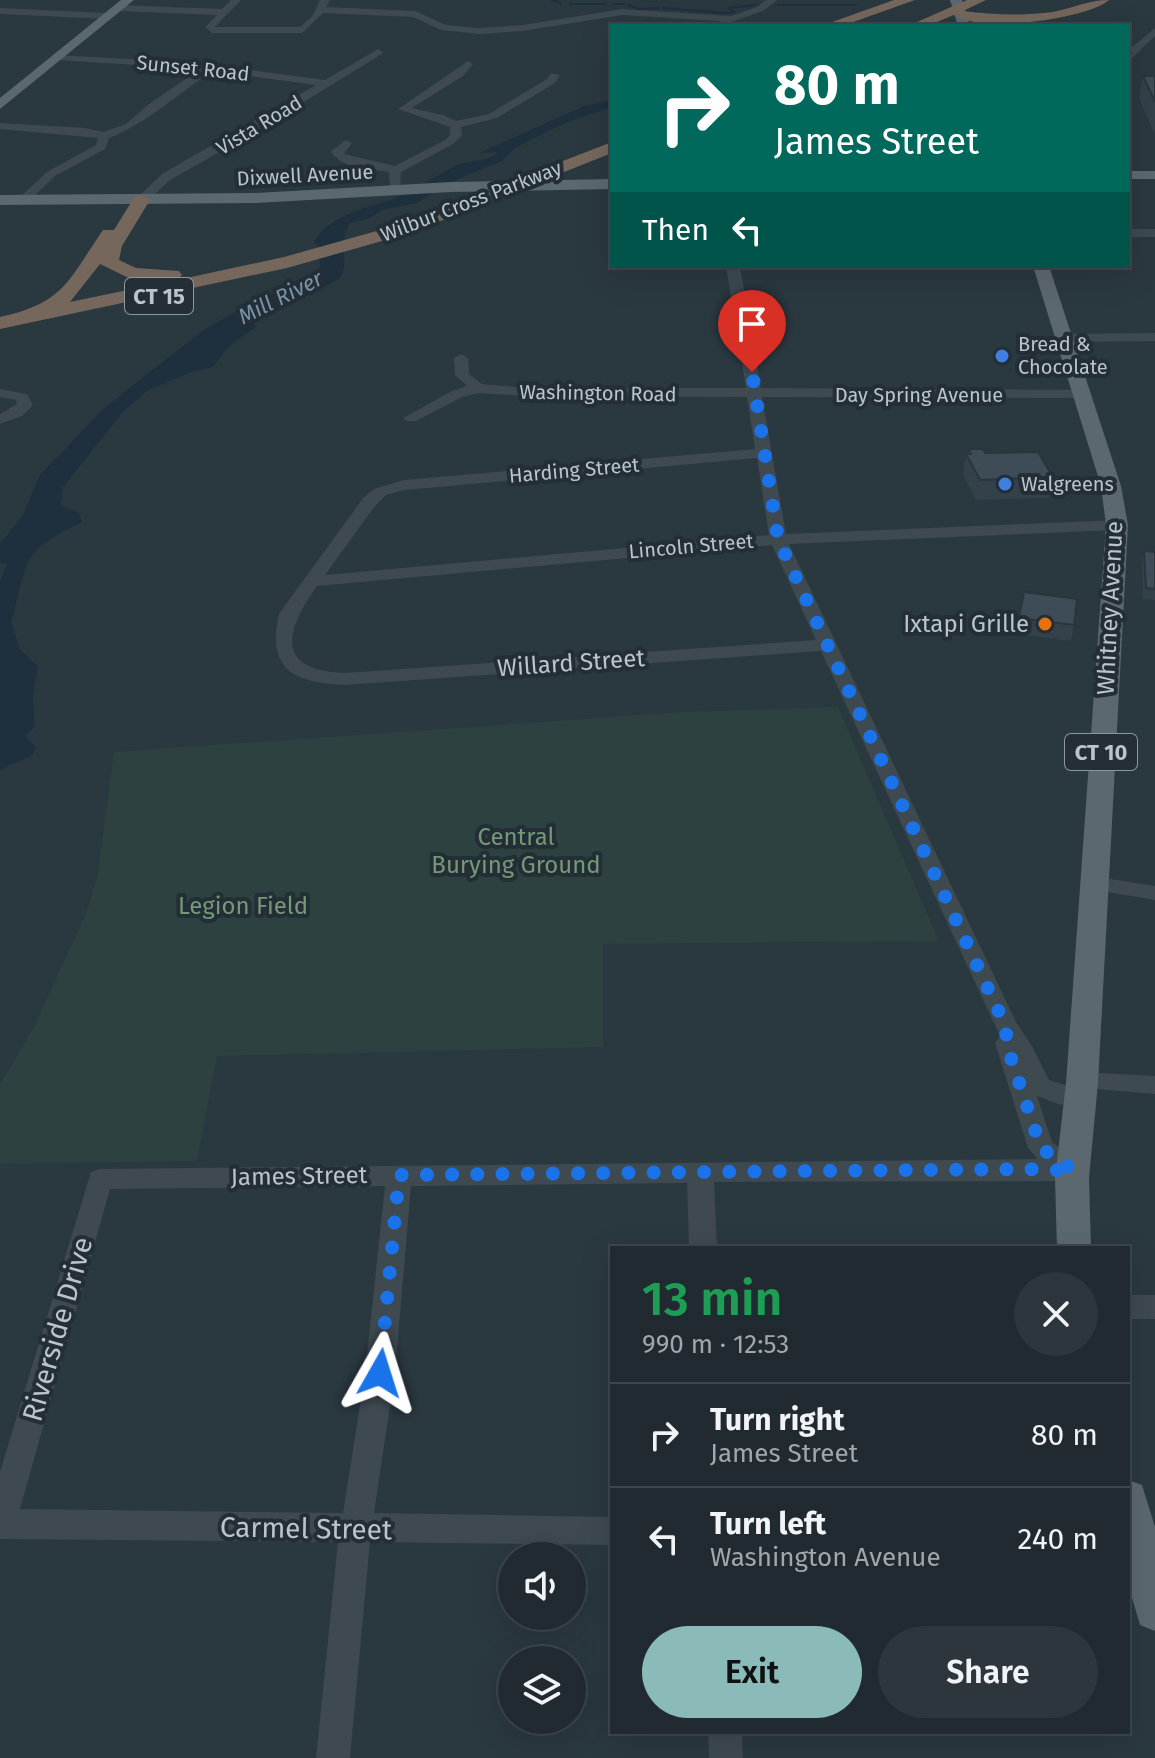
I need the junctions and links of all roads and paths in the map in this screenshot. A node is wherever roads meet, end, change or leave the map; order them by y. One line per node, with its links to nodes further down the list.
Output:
1 (10, 0): 11 (street)
2 (236, 0): 13 (street)
3 (772, 0): 15 (street)
4 (908, 0): 17 (highway)
5 (918, 0): 18 (highway)
6 (1090, 0): 12 (highway)
7 (1102, 0): 12 (highway)
8 (427, 3): 14 (street)
9 (322, 5): 13 (street); 14 (street)
10 (118, 8): 11 (street); 13 (street); 25 (main road)
11 (1, 10)
12 (961, 10): 19 (highway); 20 (highway)
13 (225, 12)
14 (415, 14): 15 (street)
15 (734, 19): 16 (street)
16 (718, 24)
17 (834, 24)
18 (844, 24)
19 (911, 24)
20 (921, 24)
21 (1153, 32): 22 (street); 24 (street)
22 (1130, 41)
23 (378, 52): 29 (street, Vista Road)
24 (1130, 55)
25 (57, 57): 27 (street, Sunset Road); 30 (main road)
26 (468, 64): 31 (street)
27 (211, 67): 29 (street, Sunset Road); 33 (street)
28 (555, 75): 31 (street)
29 (329, 84): 44 (street, Vista Road)
30 (0, 105)
31 (455, 125): 37 (street)
32 (0, 126): 33 (street)
33 (104, 136): 43 (street)
34 (346, 143): 37 (street)
35 (610, 148): 41 (highway, Wilbur Cross Parkway / CT 15)
36 (610, 154): 41 (highway, Wilbur Cross Parkway / CT 15)
37 (397, 170): 42 (street)
38 (1130, 175): 39 (main road)
39 (1155, 175)
40 (610, 184): 42 (main road, Dixwell Avenue)
41 (528, 185): 48 (highway, Wilbur Cross Parkway / CT 15)
42 (396, 190): 44 (main road, Dixwell Avenue)
43 (24, 199): 44 (main road, Dixwell Avenue); 45 (main road, Dixwell Avenue)
44 (141, 200): 49 (highway); 52 (highway)
45 (1, 201)
46 (1130, 233): 47 (street)
47 (1155, 233)
48 (317, 257): 49 (highway, Wilbur Cross Parkway / CT 15); 53 (highway, Wilbur Cross Parkway / CT 15)
49 (287, 262): 52 (highway, Wilbur Cross Parkway / CT 15)
50 (733, 268): 60 (street)
51 (1042, 268): 55 (main road, Whitney Avenue / CT 10)
52 (29, 317): 53 (highway, Wilbur Cross Parkway / CT 15)
53 (0, 326)
54 (1155, 337): 55 (street)
55 (1064, 338): 59 (main road, Whitney Avenue / CT 10)
56 (461, 358): 57 (street)
57 (478, 388): 60 (street, Washington Road); 61 (street)
58 (0, 393): 62 (street)
59 (1082, 394): 60 (street, Day Spring Avenue); 64 (main road, Whitney Avenue / CT 10)
60 (756, 395): 63 (street)
61 (411, 418)
62 (0, 419)
63 (764, 453): 65 (street); 66 (street, Harding Street)
64 (1117, 525): 65 (street, Lincoln Street); 68 (main road, Whitney Avenue / CT 10)
65 (778, 539): 66 (street, Lincoln Street); 67 (street)
66 (313, 581): 67 (street, Willard Street)
67 (826, 645): 70 (street)
68 (1091, 883): 69 (street); 72 (main road, Whitney Avenue / CT 10)
69 (1155, 893)
70 (1005, 1025): 72 (street); 74 (street)
71 (1155, 1085): 72 (street)
72 (1080, 1090): 74 (main road, Whitney Avenue / CT 10)
73 (700, 1171): 74 (street, James Street); 75 (street, James Street); 77 (street)
74 (1074, 1171): 78 (main road, Whitney Avenue / CT 10)
75 (399, 1175): 76 (street, James Street); 83 (street)
76 (100, 1179): 82 (street, Riverside Drive)
77 (703, 1246)
78 (1074, 1246)
79 (1130, 1307): 80 (street)
80 (1155, 1307)
81 (1130, 1516): 85 (main road)
82 (0, 1524): 83 (street, Carmel Street)
83 (357, 1529): 84 (street, Carmel Street); 88 (street)
84 (610, 1531)
85 (1133, 1542): 86 (main road)
86 (1155, 1611)
87 (725, 1734): 89 (street)
88 (333, 1758)
89 (726, 1758)

